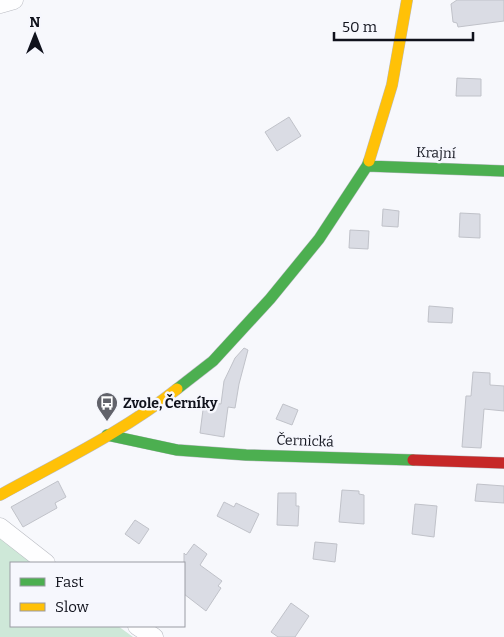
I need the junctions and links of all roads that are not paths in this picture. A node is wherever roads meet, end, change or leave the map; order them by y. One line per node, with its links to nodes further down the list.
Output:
1 (14, 0): 3 (street)
2 (408, 0): 4 (street)
3 (0, 4)
4 (367, 166): 5 (street, Krajní); 6 (street)
5 (504, 171)
6 (107, 435): 7 (street, Černická); 8 (street)
7 (504, 463)
8 (0, 495)
9 (0, 527): 10 (street)
10 (45, 562)
11 (139, 627): 12 (street)
12 (154, 637)

